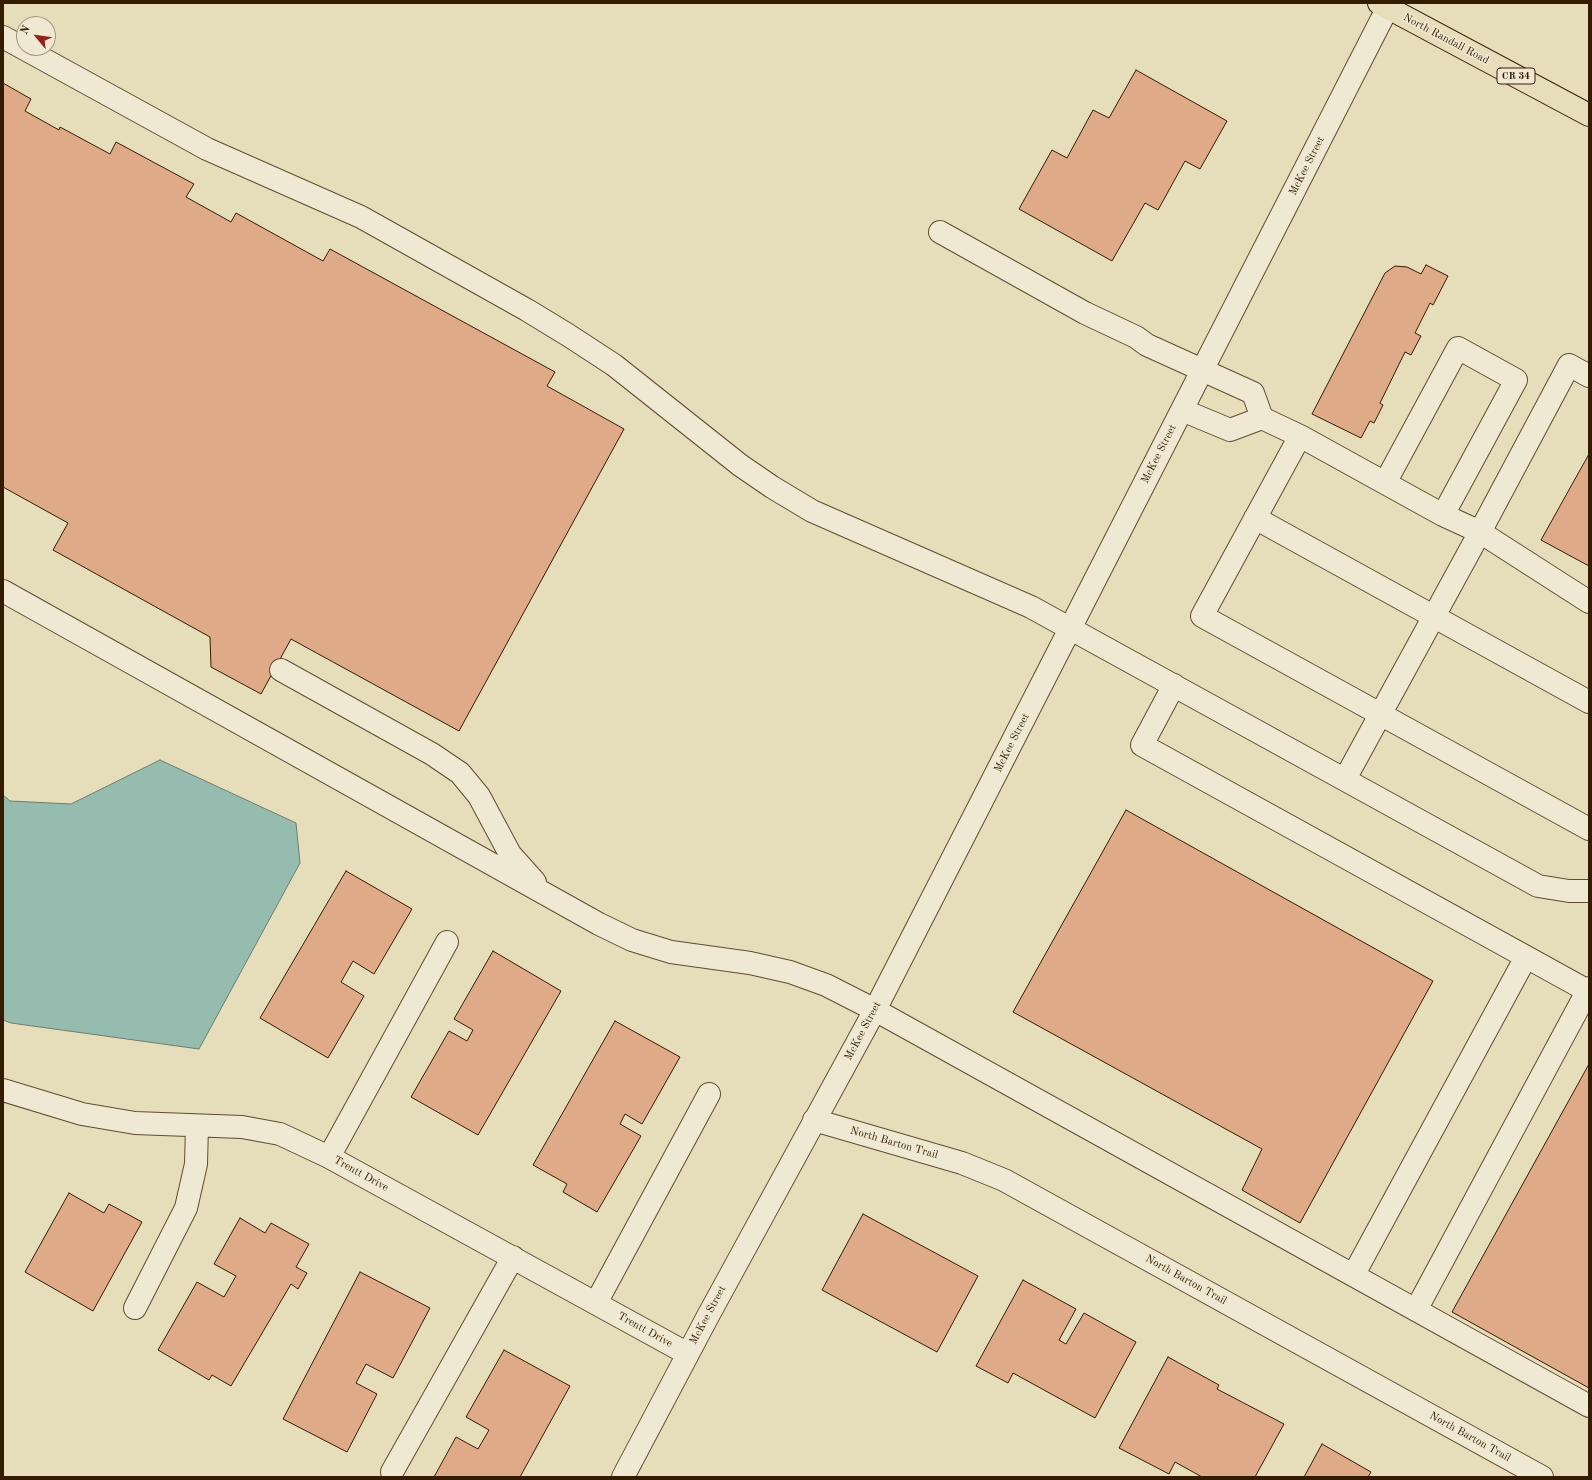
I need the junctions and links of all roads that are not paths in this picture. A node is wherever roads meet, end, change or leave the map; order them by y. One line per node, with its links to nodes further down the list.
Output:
1 (1386, 5): 3 (main road, North Randall Road / CR 34); 5 (street, McKee Street)
2 (3, 37): 17 (street)
3 (1589, 115)
4 (940, 232): 5 (street)
5 (1202, 370): 7 (street, McKee Street); 8 (street)
6 (1589, 376): 13 (street)
7 (1182, 410): 8 (street); 17 (street, McKee Street)
8 (1262, 418): 9 (street)
9 (1300, 436): 10 (street); 12 (street)
10 (1385, 483): 11 (street); 11 (street)
11 (1443, 515): 13 (street)
12 (1255, 518): 16 (street); 21 (street)
13 (1480, 532): 15 (street); 16 (street)
14 (3, 591): 25 (street)
15 (1589, 602)
16 (1434, 616): 20 (street); 21 (street)
17 (1070, 628): 19 (street); 29 (street, McKee Street)
18 (281, 670): 25 (street)
19 (1174, 685): 22 (street); 27 (street)
20 (1589, 702)
21 (1380, 714): 22 (street); 23 (street)
22 (1345, 779): 24 (street)
23 (1589, 830)
24 (1589, 891)
25 (557, 901): 29 (street)
26 (447, 942): 34 (street)
27 (1526, 957): 28 (street); 36 (street)
28 (1588, 990): 39 (street)
29 (875, 1010): 32 (street, McKee Street); 36 (street)
30 (3, 1090): 33 (street, Trentt Drive)
31 (709, 1094): 37 (street)
32 (814, 1120): 40 (street, McKee Street); 44 (street, North Barton Trail)
33 (197, 1126): 34 (street, Trentt Drive); 38 (street)
34 (329, 1157): 35 (street, Trentt Drive)
35 (513, 1258): 37 (street, Trentt Drive); 42 (street)
36 (1354, 1274): 39 (street)
37 (596, 1303): 40 (street, Trentt Drive)
38 (135, 1308)
39 (1416, 1310): 41 (street)
40 (688, 1354): 43 (street, McKee Street)
41 (1589, 1406)
42 (392, 1472)
43 (622, 1477)
44 (1542, 1477)

